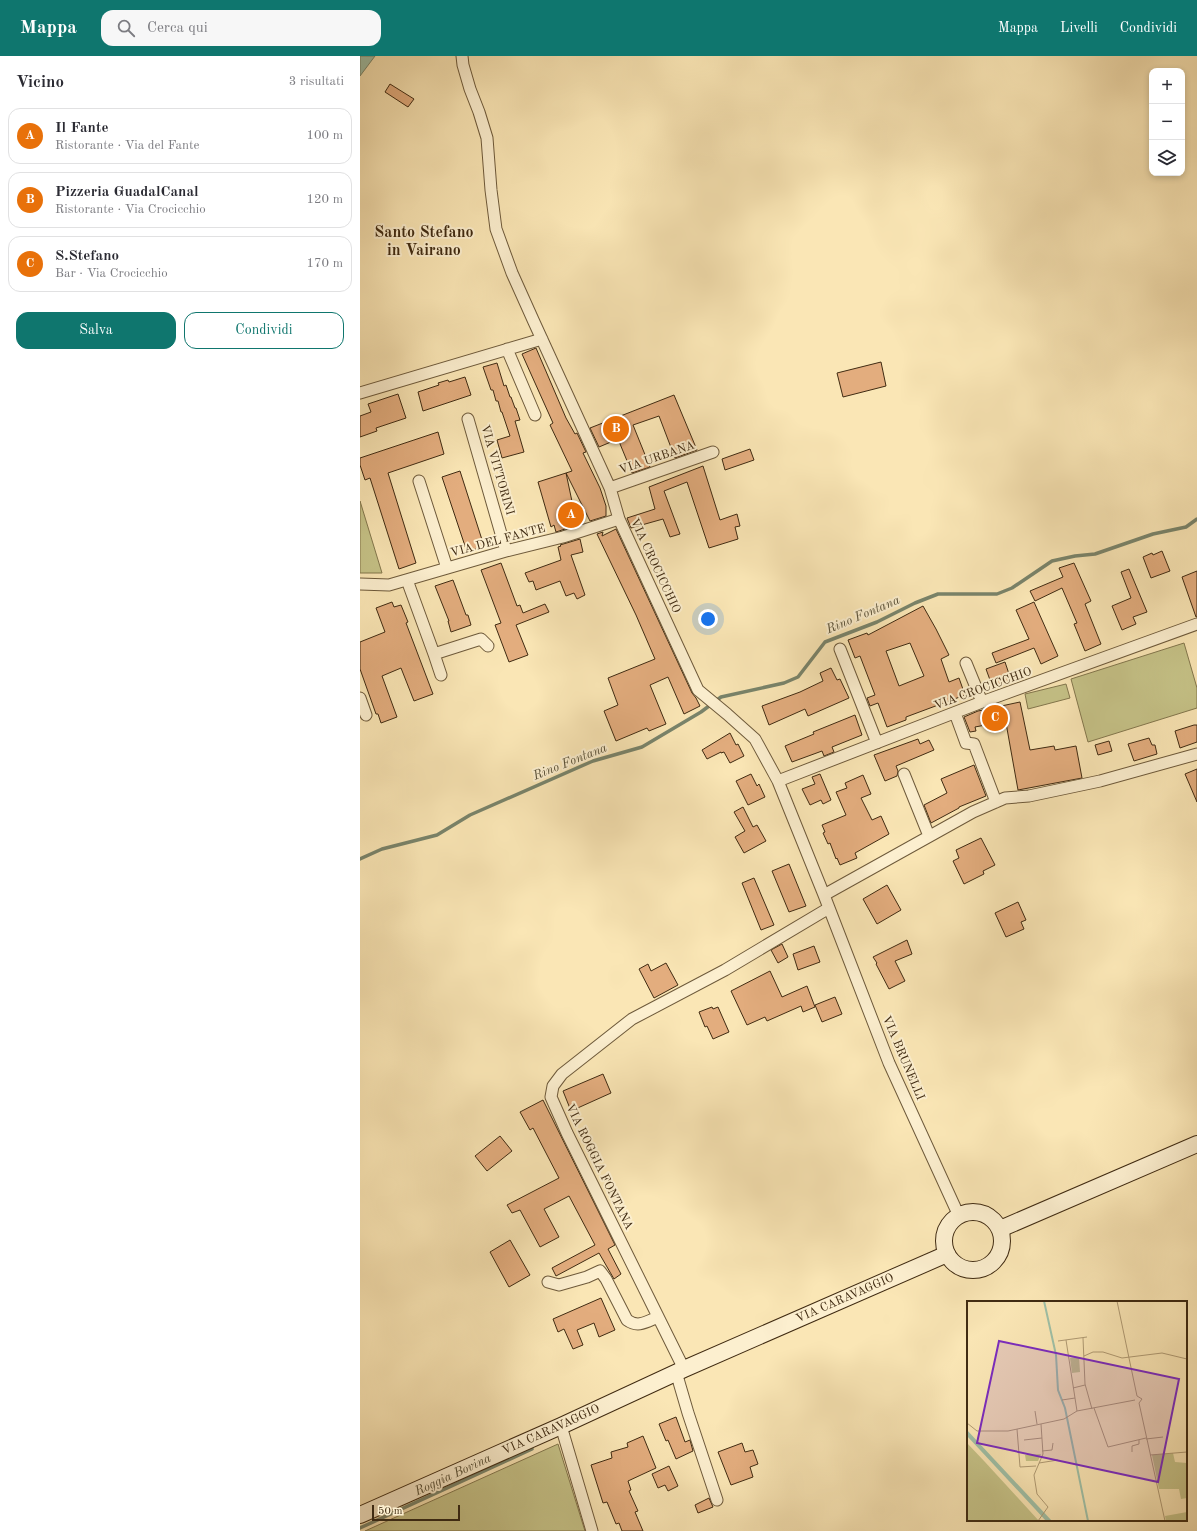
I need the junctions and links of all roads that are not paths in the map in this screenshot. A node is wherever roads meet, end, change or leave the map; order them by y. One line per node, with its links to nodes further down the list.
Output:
1 (462, 56): 2 (street, VIA CROCICCHIO)
2 (542, 339): 3 (street); 9 (street, VIA CROCICCHIO)
3 (507, 349): 4 (street); 5 (street)
4 (360, 393)
5 (535, 415)
6 (468, 419): 11 (street, VIA VITTORINI)
7 (713, 452): 9 (street, VIA URBANA)
8 (418, 481): 12 (street)
9 (610, 488): 10 (street, VIA CROCICCHIO)
10 (619, 519): 11 (street, VIA DEL FANTE); 28 (street, VIA CROCICCHIO)
11 (506, 551): 12 (street, VIA DEL FANTE)
12 (447, 568): 13 (street, VIA DEL FANTE)
13 (407, 580): 14 (street, VIA DEL FANTE); 18 (street)
14 (360, 584)
15 (1197, 624): 22 (street, VIA CROCICCHIO)
16 (488, 646): 18 (street)
17 (840, 649): 25 (street)
18 (434, 654): 20 (street)
19 (966, 663): 22 (street)
20 (441, 675)
21 (360, 698): 24 (street)
22 (982, 702): 23 (street, VIA CROCICCHIO)
23 (955, 713): 25 (street, VIA CROCICCHIO); 29 (street)
24 (366, 715)
25 (877, 743): 28 (street, VIA CROCICCHIO)
26 (1197, 754): 29 (street)
27 (904, 774): 30 (street)
28 (778, 781): 31 (street, VIA CROCICCHIO)
29 (996, 802): 30 (street)
30 (929, 836): 31 (street)
31 (824, 895): 32 (street, VIA CROCICCHIO)
32 (829, 908): 34 (street, VIA BRUNELLI); 38 (street, VIA ROGGIA FONTANA)
33 (1197, 1144): 35 (street)
34 (959, 1216): 35 (street); 36 (street)
35 (1000, 1230): 36 (street)
36 (947, 1254): 39 (street, VIA CARAVAGGIO)
37 (548, 1282): 38 (street)
38 (658, 1317): 39 (street, VIA ROGGIA FONTANA)
39 (680, 1370): 40 (street, VIA CARAVAGGIO); 41 (street)
40 (561, 1426): 42 (street, VIA CARAVAGGIO); 43 (street)
41 (717, 1500)
42 (360, 1515)
43 (592, 1531)

